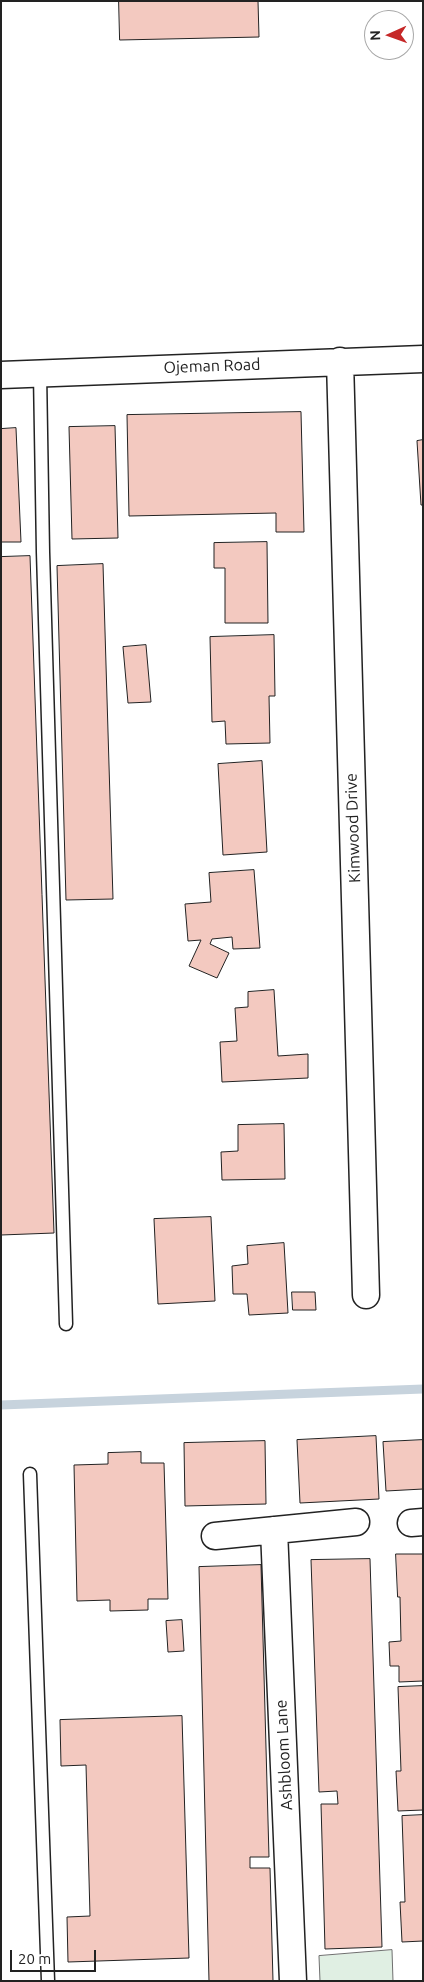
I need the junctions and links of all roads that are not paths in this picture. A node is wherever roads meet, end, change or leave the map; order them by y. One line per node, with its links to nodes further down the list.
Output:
1 (423, 359): 2 (street, Ojeman Road)
2 (340, 360): 3 (street, Ojeman Road); 5 (street, Kimwood Drive)
3 (40, 373): 4 (street, Ojeman Road); 6 (lane)
4 (1, 375)
5 (366, 1295)
6 (66, 1324)
7 (30, 1474): 11 (lane)
8 (356, 1522): 9 (street)
9 (274, 1530): 10 (street); 12 (street, Ashbloom Lane)
10 (215, 1536)
11 (48, 1981)
12 (294, 1981)

